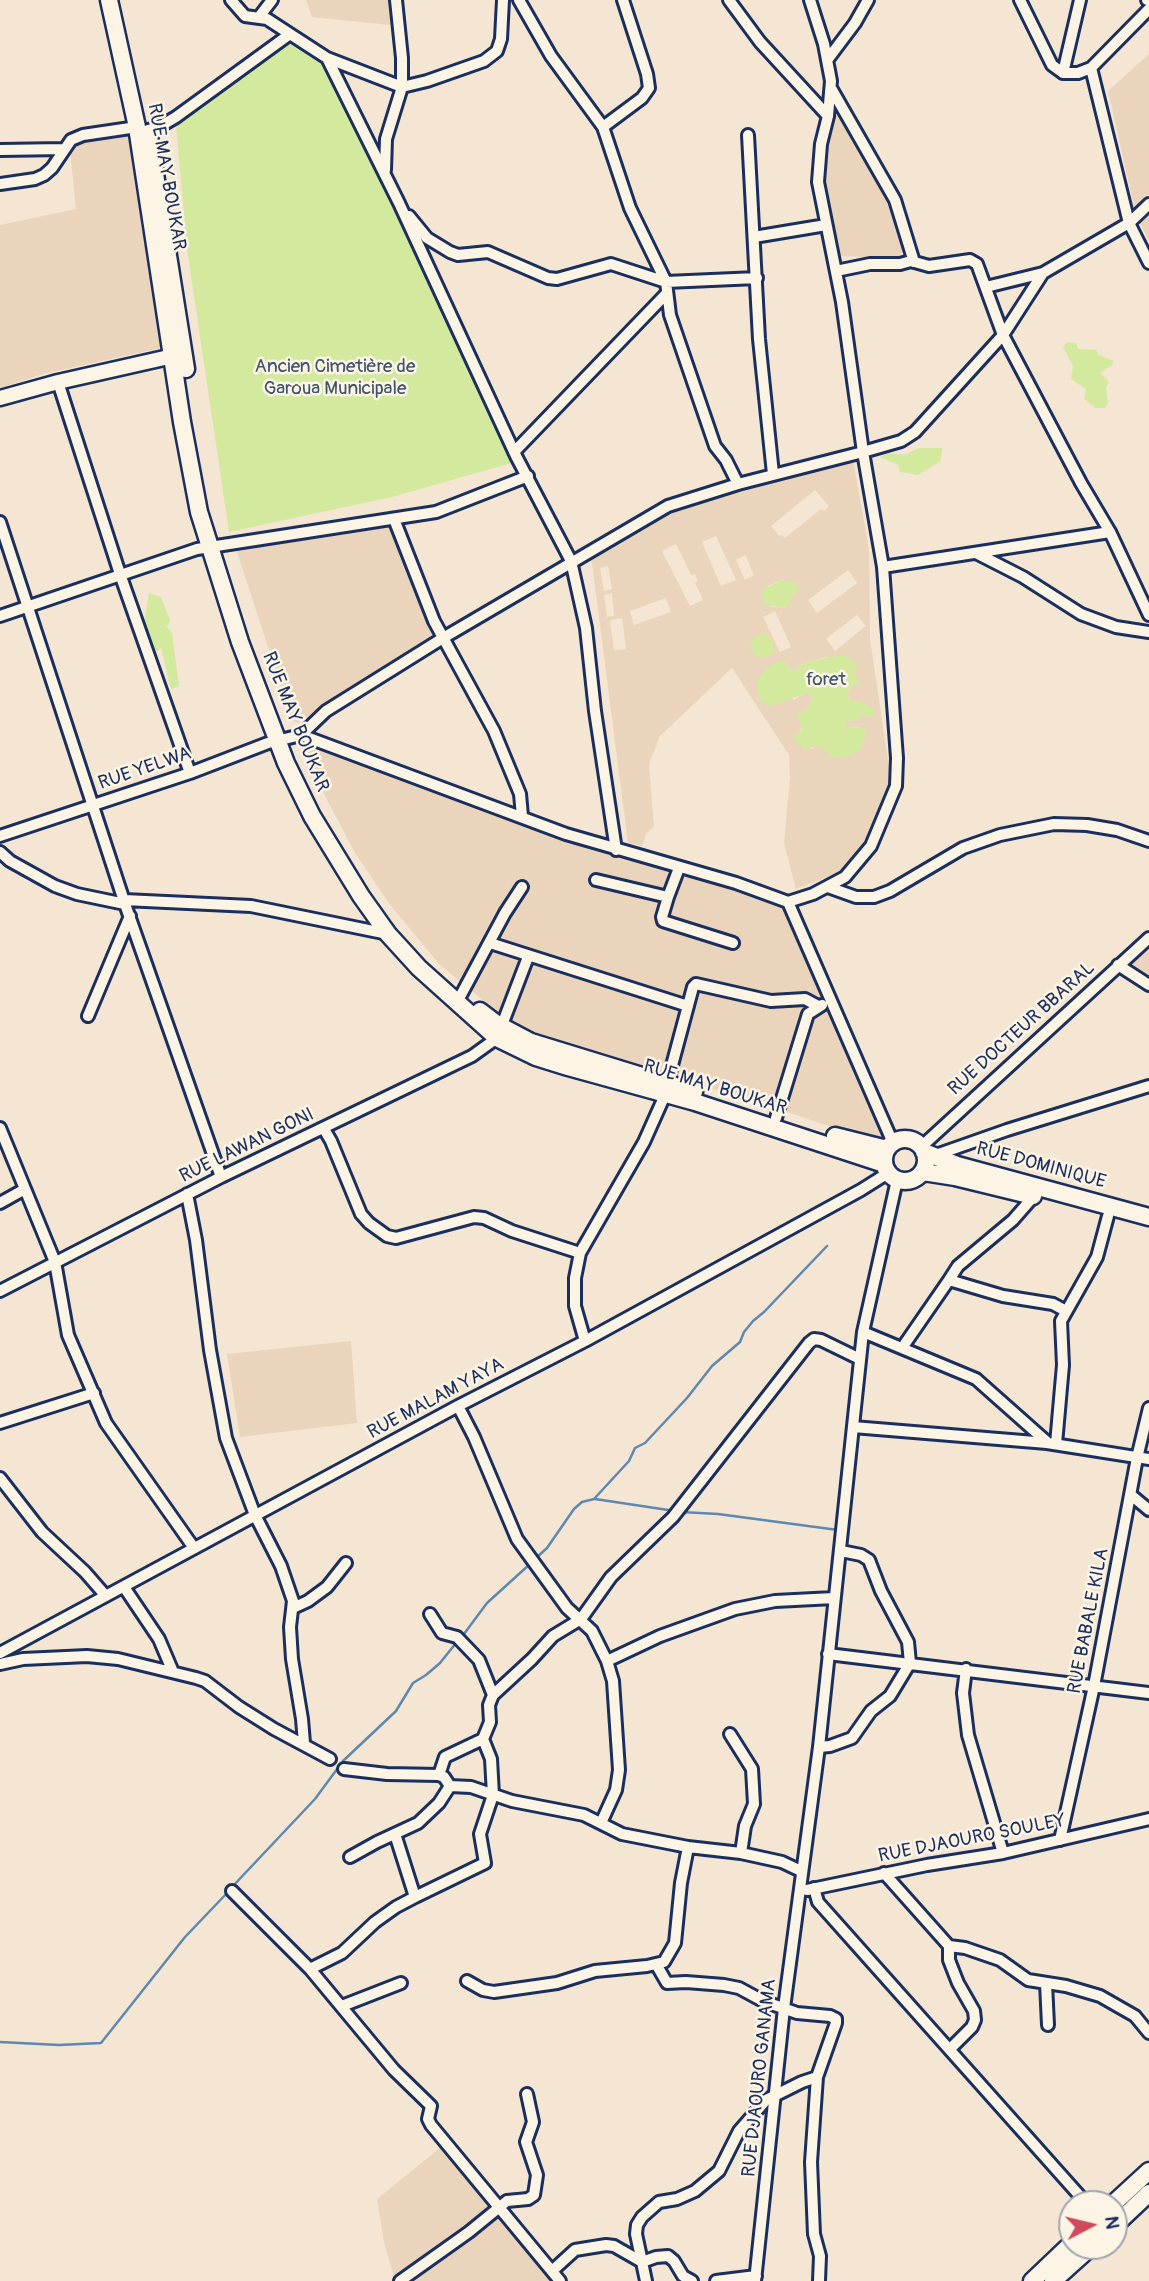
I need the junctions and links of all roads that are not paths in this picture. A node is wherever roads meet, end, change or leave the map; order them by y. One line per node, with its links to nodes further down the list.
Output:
1 (109, 0): 25 (main road, RUE MAY BOUKAR)
2 (119, 0): 25 (main road, RUE MAY BOUKAR)
3 (231, 0): 15 (street)
4 (272, 0): 15 (street)
5 (397, 0): 21 (street)
6 (503, 0): 21 (street)
7 (519, 0): 24 (street)
8 (623, 0): 24 (street)
9 (729, 0): 23 (street)
10 (810, 0): 18 (street)
11 (868, 0): 18 (street)
12 (1020, 0): 20 (street)
13 (1080, 0): 20 (street)
14 (1149, 9): 19 (street)
15 (259, 17): 16 (street)
16 (290, 34): 17 (street); 25 (street)
17 (327, 58): 21 (street); 29 (street)
18 (828, 59): 22 (street)
19 (1091, 68): 20 (street); 33 (street)
20 (1063, 73)
21 (402, 87): 29 (street)
22 (831, 88): 23 (street); 36 (street)
23 (828, 116): 34 (street)
24 (603, 127): 41 (street)
25 (143, 129): 27 (street); 44 (main road, RUE MAY BOUKAR)
26 (748, 135): 35 (street)
27 (64, 149): 28 (street); 30 (street)
28 (0, 150)
29 (386, 175): 31 (street)
30 (0, 184)
31 (399, 203): 41 (street); 47 (street)
32 (1149, 204): 33 (street)
33 (1129, 223): 37 (street); 39 (street)
34 (826, 225): 35 (street); 38 (street)
35 (754, 237): 40 (street)
36 (914, 262): 38 (street); 42 (street)
37 (1149, 263)
38 (836, 271): 48 (street)
39 (1043, 273): 42 (street); 43 (street)
40 (757, 278): 41 (street); 49 (street)
41 (666, 288): 47 (street); 51 (street)
42 (986, 288): 43 (street)
43 (1003, 335): 48 (street); 54 (street)
44 (179, 355): 45 (street); 55 (main road, RUE MAY BOUKAR)
45 (58, 382): 46 (street); 59 (street)
46 (0, 398)
47 (514, 452): 50 (street)
48 (863, 452): 49 (street); 58 (street)
49 (773, 474): 51 (street)
50 (528, 476): 52 (street); 57 (street)
51 (738, 484): 57 (street)
52 (394, 519): 55 (street); 64 (street)
53 (0, 522): 60 (street)
54 (1110, 532): 56 (street); 61 (street)
55 (215, 545): 59 (street); 65 (main road, RUE MAY BOUKAR)
56 (975, 553): 58 (street); 63 (street)
57 (571, 561): 64 (street); 71 (street)
58 (883, 567): 76 (street)
59 (120, 574): 60 (street); 66 (street)
60 (29, 605): 62 (street); 67 (street)
61 (1149, 615)
62 (0, 616)
63 (1149, 632)
64 (443, 638): 65 (street); 68 (street)
65 (288, 738): 66 (street, RUE YELWA); 68 (street); 81 (main road, RUE MAY BOUKAR); 88 (main road, RUE MAY BOUKAR)
66 (190, 773): 67 (street, RUE YELWA)
67 (94, 805): 69 (street, RUE YELWA); 78 (street)
68 (522, 816): 71 (street)
69 (0, 836)
70 (1149, 841): 76 (street)
71 (616, 850): 73 (street)
72 (0, 852): 78 (street)
73 (679, 868): 77 (street); 79 (street)
74 (596, 880): 77 (street)
75 (522, 887): 83 (street)
76 (828, 887): 79 (street)
77 (668, 897): 84 (street)
78 (125, 902): 80 (street); 81 (street)
79 (788, 902): 89 (street)
80 (130, 916): 92 (street); 102 (street)
81 (388, 934): 93 (main road, RUE MAY BOUKAR)
82 (1149, 938): 86 (street, RUE DOCTEUR BBARAL)
83 (490, 943): 85 (street); 88 (street)
84 (733, 943)
85 (528, 957): 90 (street); 93 (street)
86 (1118, 965): 87 (street); 99 (street, RUE DOCTEUR BBARAL)
87 (1149, 985)
88 (461, 995): 93 (main road, RUE MAY BOUKAR)
89 (832, 1002): 91 (street); 100 (street)
90 (688, 1006): 91 (street); 95 (street)
91 (818, 1006): 96 (street)
92 (88, 1016)
93 (499, 1032): 95 (main road, RUE MAY BOUKAR); 98 (street, RUE LAWAN GONI)
94 (1149, 1086): 99 (street)
95 (666, 1089): 96 (main road, RUE MAY BOUKAR); 100 (main road, RUE MAY BOUKAR); 110 (street)
96 (776, 1118): 100 (main road, RUE MAY BOUKAR)
97 (0, 1129): 103 (street)
98 (324, 1129): 102 (street, RUE LAWAN GONI); 110 (street)
99 (926, 1152): 100 (main road, RUE DOMINIQUE); 101 (main road); 108 (main road, RUE DOMINIQUE)
100 (890, 1162): 101 (main road); 115 (street); 116 (street, RUE MALAM YAYA)
101 (922, 1172): 105 (main road, RUE DOMINIQUE)
102 (221, 1177): 104 (street, RUE LAWAN GONI)
103 (25, 1189): 106 (street); 111 (street)
104 (187, 1194): 111 (street, RUE LAWAN GONI); 130 (street)
105 (1034, 1196): 107 (main road, RUE DOMINIQUE); 112 (street)
106 (0, 1203)
107 (1108, 1216): 109 (main road, RUE DOMINIQUE); 114 (street)
108 (1149, 1217)
109 (1149, 1228)
110 (580, 1253): 116 (street)
111 (55, 1262): 113 (street, RUE LAWAN GONI); 119 (street)
112 (948, 1280): 114 (street); 117 (street)
113 (0, 1291)
114 (1066, 1311): 124 (street)
115 (863, 1332): 117 (street); 118 (street)
116 (585, 1341): 120 (street, RUE MALAM YAYA)
117 (902, 1348): 124 (street)
118 (860, 1359): 123 (street); 139 (street)
119 (94, 1393): 122 (street); 132 (street)
120 (458, 1406): 130 (street, RUE MALAM YAYA); 139 (street)
121 (1149, 1408): 125 (street, RUE BABALE KILA)
122 (0, 1423)
123 (853, 1427): 124 (street); 131 (street, RUE DJAOURO GANAMA)
124 (1051, 1443): 125 (street)
125 (1137, 1458): 126 (street); 128 (street, RUE BABALE KILA)
126 (1149, 1459)
127 (0, 1478): 135 (street)
128 (1131, 1495): 129 (street); 147 (street, RUE BABALE KILA)
129 (1149, 1510)
130 (255, 1515): 132 (street, RUE MALAM YAYA); 137 (street)
131 (841, 1546): 136 (street, RUE DJAOURO GANAMA); 143 (street)
132 (194, 1548): 134 (street, RUE MALAM YAYA)
133 (346, 1563): 137 (street)
134 (124, 1587): 135 (street, RUE MALAM YAYA); 146 (street)
135 (105, 1595): 140 (street, RUE MALAM YAYA)
136 (834, 1598): 141 (street, RUE DJAOURO GANAMA); 142 (street)
137 (293, 1608): 152 (street)
138 (430, 1614): 149 (street)
139 (580, 1619): 142 (street); 149 (street)
140 (0, 1653)
141 (828, 1654): 143 (street); 153 (street, RUE DJAOURO GANAMA)
142 (607, 1661): 160 (street)
143 (910, 1662): 145 (street); 153 (street)
144 (0, 1664): 146 (street)
145 (966, 1669): 147 (street); 165 (street)
146 (173, 1672): 152 (street)
147 (1094, 1686): 148 (street); 162 (street, RUE BABALE KILA)
148 (1149, 1693)
149 (493, 1695): 151 (street)
150 (730, 1734): 164 (street)
151 (483, 1739): 156 (street); 158 (street)
152 (304, 1744): 154 (street)
153 (819, 1747): 168 (street, RUE DJAOURO GANAMA)
154 (330, 1759)
155 (344, 1769): 156 (street)
156 (439, 1775): 157 (street)
157 (450, 1786): 158 (street); 161 (street)
158 (493, 1796): 160 (street); 171 (street)
159 (1149, 1819): 162 (street, RUE DJAOURO SOULEY)
160 (601, 1822): 163 (street)
161 (395, 1834): 166 (street); 171 (street)
162 (1060, 1840): 165 (street, RUE DJAOURO SOULEY)
163 (688, 1847): 164 (street); 173 (street)
164 (741, 1853): 168 (street)
165 (1003, 1853): 167 (street, RUE DJAOURO SOULEY)
166 (350, 1857)
167 (884, 1873): 169 (street, RUE DJAOURO SOULEY); 172 (street)
168 (801, 1876): 169 (street, RUE DJAOURO SOULEY); 179 (street, RUE DJAOURO GANAMA)
169 (814, 1888): 182 (street)
170 (232, 1891): 174 (street)
171 (415, 1897): 174 (street)
172 (949, 1945): 177 (street); 182 (street)
173 (656, 1964): 175 (street); 179 (street)
174 (310, 1969): 178 (street)
175 (467, 1981)
176 (401, 1983): 178 (street)
177 (1046, 1983): 180 (street); 181 (street)
178 (342, 2006): 190 (street)
179 (784, 2008): 183 (street); 185 (street, RUE DJAOURO GANAMA)
180 (1048, 2025)
181 (1149, 2033)
182 (950, 2049): 187 (street)
183 (817, 2077): 185 (street); 203 (street)
184 (527, 2094): 190 (street)
185 (776, 2095): 194 (street); 196 (street, RUE DJAOURO GANAMA)
186 (1149, 2171): 188 (main road)
187 (1075, 2190)
188 (1128, 2190)
189 (1149, 2193): 191 (main road)
190 (499, 2206): 195 (street); 198 (street)
191 (1128, 2212)
192 (1058, 2257): 197 (main road)
193 (1076, 2260): 204 (main road)
194 (642, 2262): 195 (street); 200 (street); 201 (street)
195 (552, 2272): 199 (street)
196 (755, 2279): 202 (street)
197 (1034, 2280)
198 (400, 2281)
199 (559, 2281)
200 (646, 2281)
201 (692, 2281)
202 (716, 2281)
203 (819, 2281)
204 (1053, 2281)

